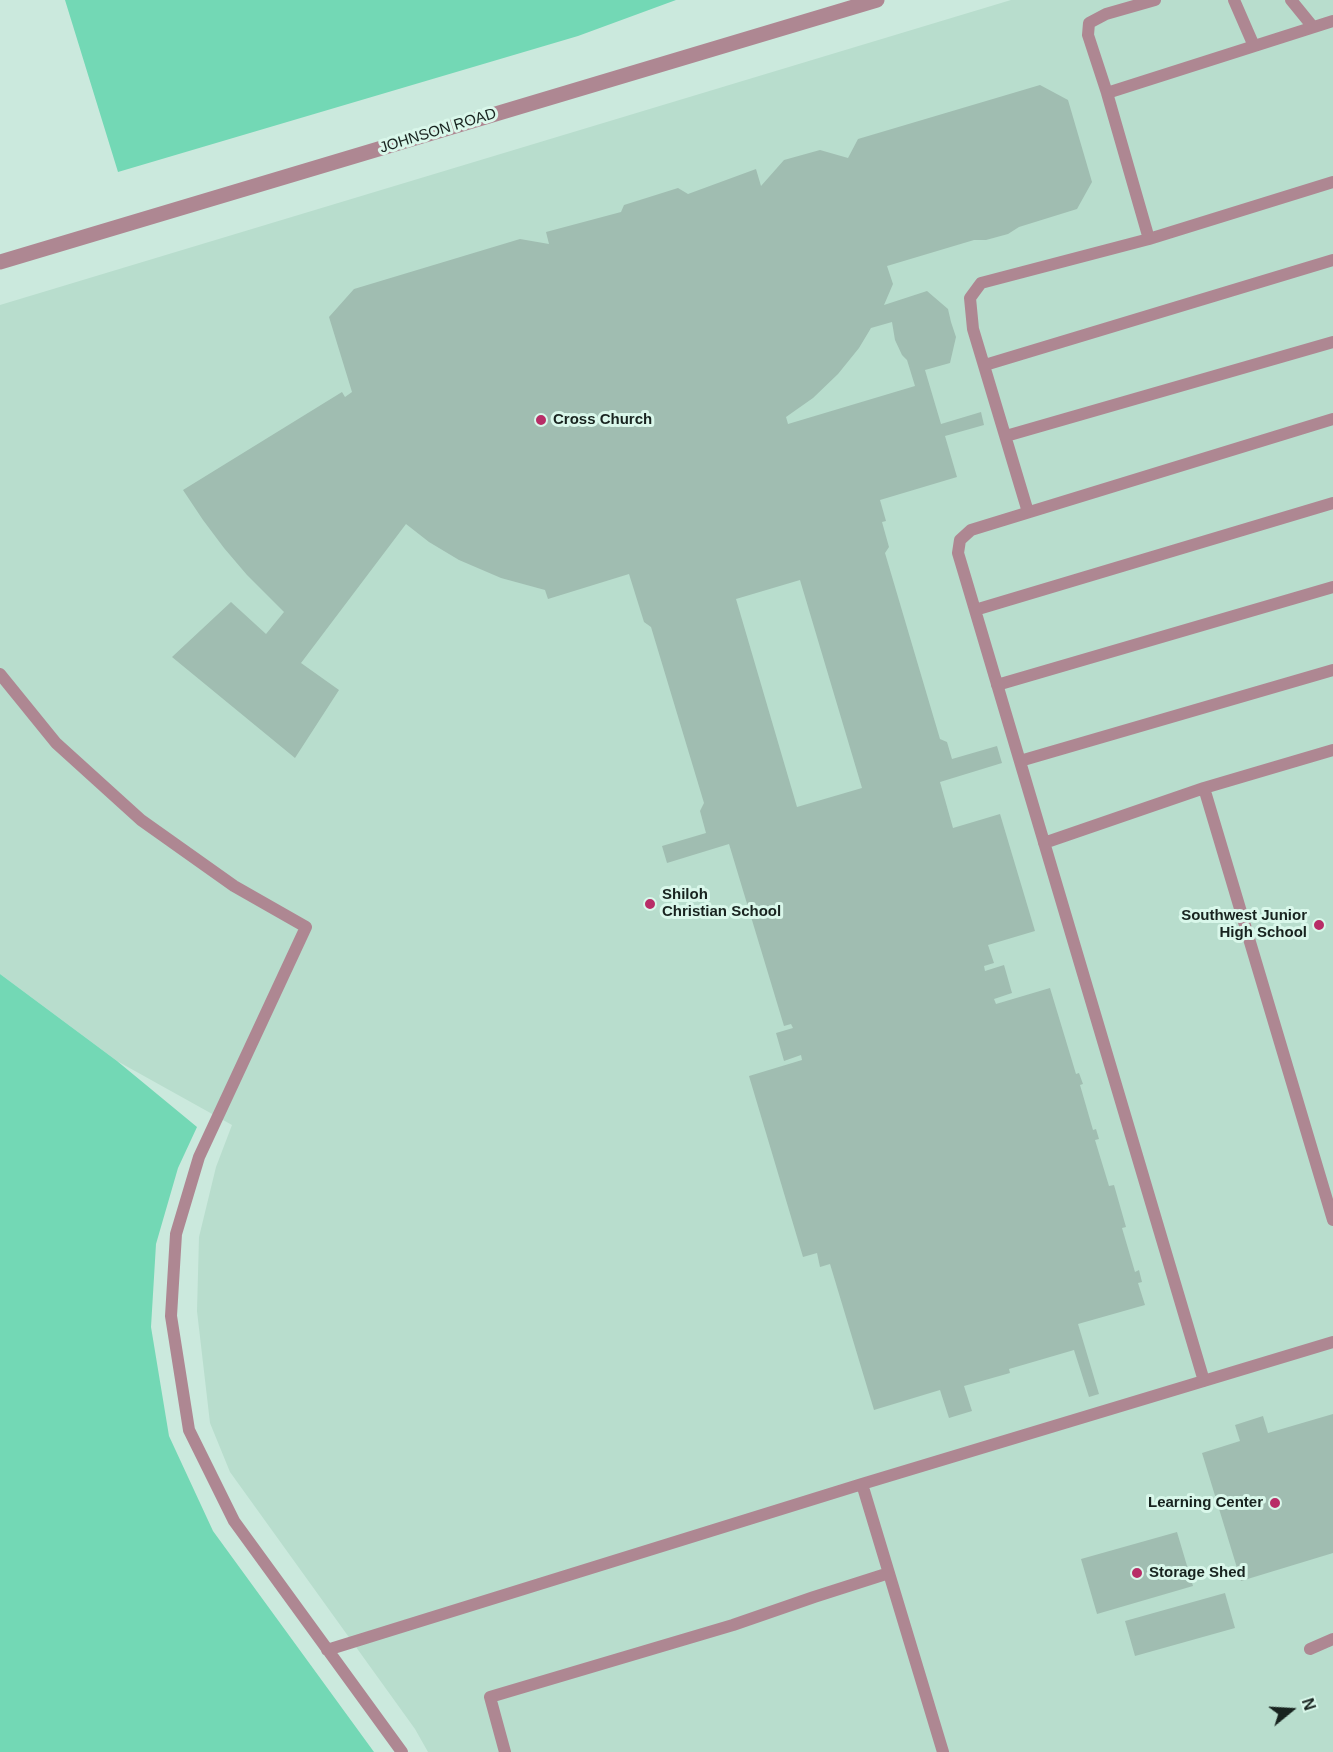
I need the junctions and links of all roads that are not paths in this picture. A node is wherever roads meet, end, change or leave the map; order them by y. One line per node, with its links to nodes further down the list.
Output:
1 (877, 0): 12 (street, JOHNSON ROAD)
2 (1155, 0): 8 (lane)
3 (1234, 0): 7 (lane)
4 (1292, 0): 6 (lane)
5 (1333, 21): 6 (lane)
6 (1313, 27): 7 (lane)
7 (1254, 46): 8 (lane)
8 (1107, 93): 10 (lane)
9 (1333, 182): 10 (lane)
10 (1149, 239): 14 (lane)
11 (1333, 260): 14 (lane)
12 (0, 262)
13 (1333, 342): 16 (lane)
14 (985, 365): 16 (lane)
15 (1333, 419): 18 (lane)
16 (1006, 436): 18 (lane)
17 (1333, 503): 20 (lane)
18 (1029, 512): 20 (lane)
19 (1333, 587): 23 (lane)
20 (975, 610): 23 (lane)
21 (1333, 670): 25 (lane)
22 (0, 674): 35 (lane)
23 (997, 685): 25 (lane)
24 (1333, 750): 26 (lane)
25 (1020, 762): 27 (lane)
26 (1204, 788): 27 (lane); 28 (lane)
27 (1044, 843): 30 (lane)
28 (1333, 1220)
29 (1333, 1342): 30 (lane)
30 (1204, 1381): 31 (lane)
31 (862, 1484): 32 (lane); 35 (lane)
32 (889, 1573): 37 (lane); 38 (lane)
33 (1333, 1639): 34 (lane)
34 (1310, 1649)
35 (327, 1650): 36 (lane)
36 (402, 1752)
37 (505, 1752)
38 (943, 1752)

